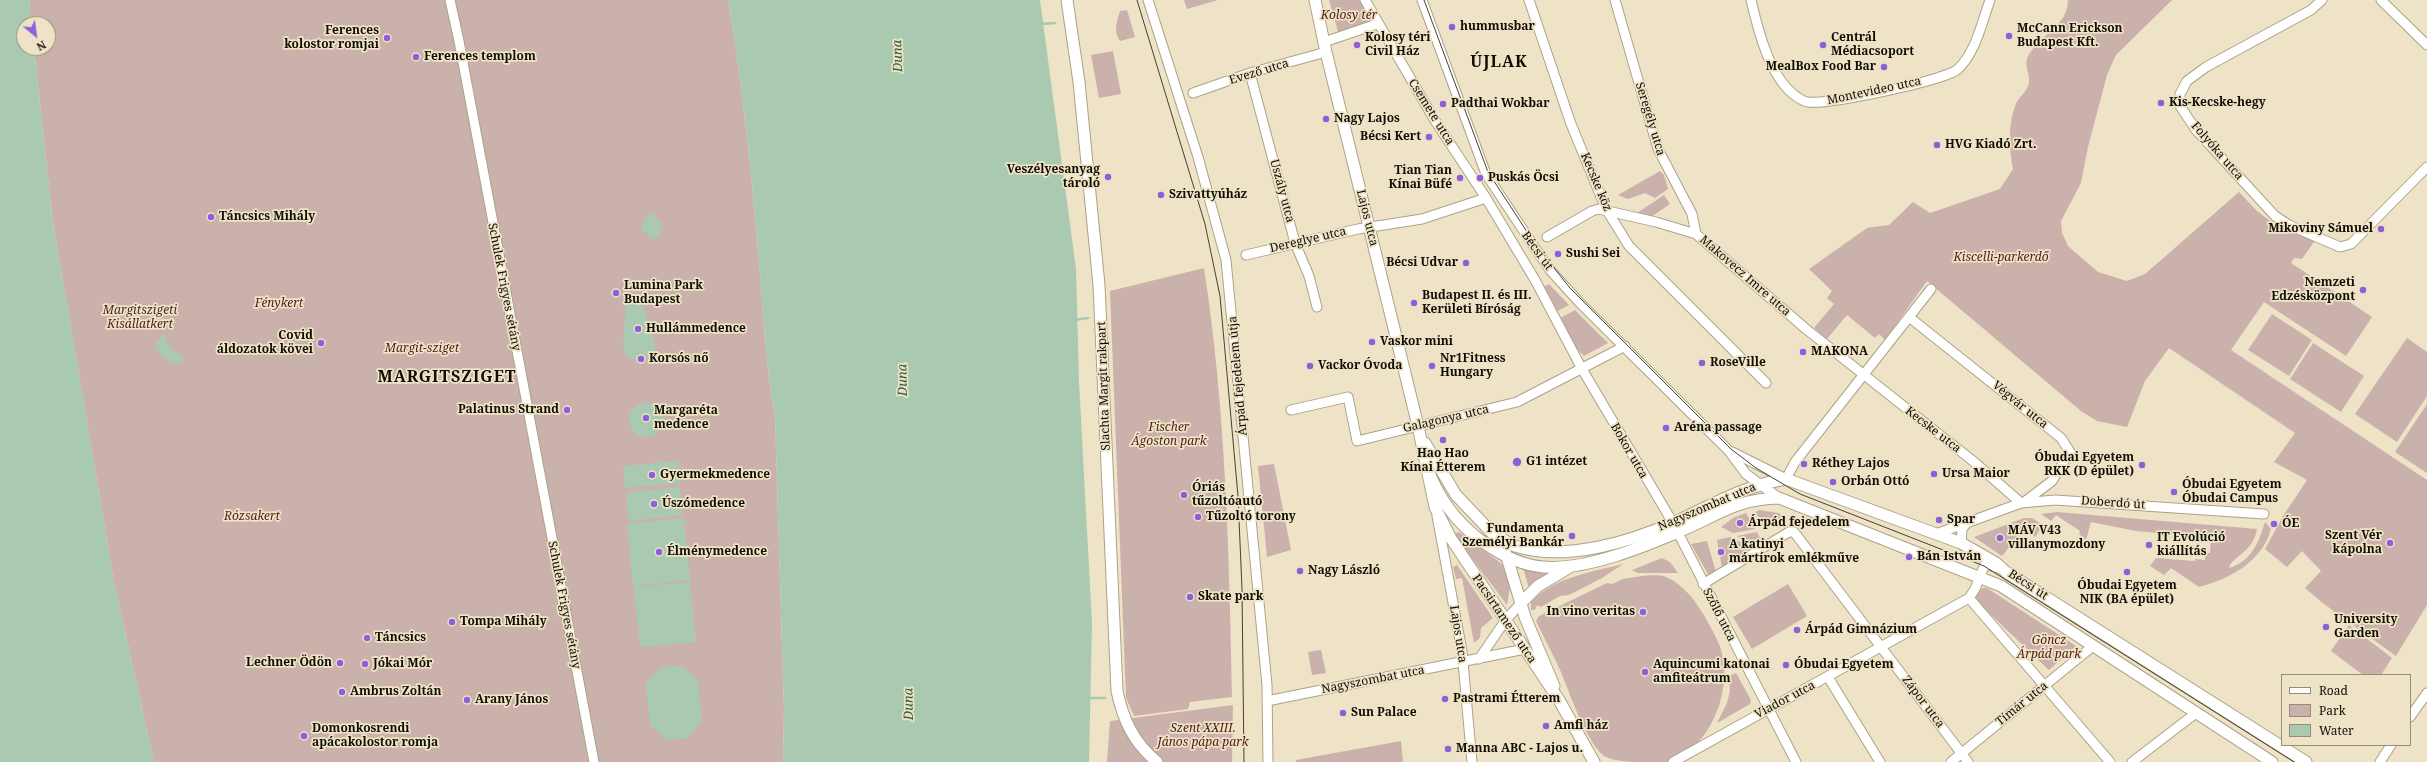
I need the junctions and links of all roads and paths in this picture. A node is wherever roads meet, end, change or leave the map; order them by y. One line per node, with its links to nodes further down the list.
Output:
1 (450, 0): 75 (street, Schulek Frigyes sétány)
2 (1067, 0): 76 (main road, Slachta Margit rakpart)
3 (1148, 0): 68 (street, Árpád fejedelem útja)
4 (1315, 0): 15 (main road, Lajos utca)
5 (1364, 0): 13 (street)
6 (1422, 0): 29 (street, Bécsi út)
7 (1529, 0): 20 (street, Kecske köz)
8 (1615, 0): 22 (street, Seregély utca)
9 (1751, 0): 10 (street, Montevideo utca)
10 (1990, 0)
11 (2322, 0): 18 (street, Folyóka utca)
12 (2381, 0): 14 (street)
13 (1377, 24): 15 (street); 19 (street, Csemete utca)
14 (2427, 45)
15 (1325, 47): 16 (street, Evező utca); 21 (main road, Lajos utca)
16 (1250, 73): 17 (street, Evező utca); 24 (street, Uszály utca)
17 (1193, 93)
18 (2427, 167)
19 (1486, 198): 21 (street, Dereglye utca); 30 (street, Csemete utca)
20 (1606, 209): 22 (street, Makovecz Imre utca); 23 (street); 32 (street, Kecske köz)
21 (1370, 228): 24 (street, Dereglye utca); 34 (main road, Lajos utca)
22 (1696, 234): 31 (street, Makovecz Imre utca)
23 (1547, 237)
24 (1296, 243): 25 (street, Dereglye utca); 27 (street, Uszály utca)
25 (1246, 255)
26 (1931, 289): 28 (street)
27 (1317, 307)
28 (1909, 318): 31 (street); 42 (street, Végvár utca)
29 (1625, 346): 30 (street, Galagonya utca); 35 (street, Bécsi út)
30 (1582, 369): 34 (street, Galagonya utca); 46 (street, Bokor utca)
31 (1862, 374): 38 (street); 42 (street, Kecske utca)
32 (1766, 383)
33 (1291, 410): 34 (street, Galagonya utca)
34 (1420, 431): 36 (main road, Lajos utca); 47 (main road, Lajos utca)
35 (1729, 451): 37 (street, Bécsi út); 38 (street, Bécsi út)
36 (1427, 468): 43 (main road, Lajos utca); 51 (main road, Nagyszombat utca)
37 (1746, 474): 39 (street, Bécsi út); 40 (street)
38 (1786, 479): 39 (main road, Nagyszombat utca); 48 (main road, Bécsi út)
39 (1759, 484): 40 (main road, Nagyszombat utca); 41 (street, Bécsi út)
40 (1743, 490): 46 (main road, Nagyszombat utca)
41 (1779, 498): 46 (main road, Nagyszombat utca); 54 (main road, Bécsi út)
42 (2022, 503): 44 (street, Doberdó út); 45 (street, Doberdó út)
43 (1435, 507): 49 (main road, Lajos utca); 64 (street, Lajos utca)
44 (2264, 514)
45 (1966, 524): 48 (street, Doberdó út); 50 (street)
46 (1675, 527): 47 (main road, Nagyszombat utca); 52 (main road, Nagyszombat utca); 55 (street, Szőlő utca)
47 (1492, 532): 51 (main road, Pacsirtamező utca)
48 (1936, 534): 50 (main road, Bécsi út)
49 (1450, 537): 59 (main road, Pacsirtamező utca)
50 (1961, 543): 53 (main road, Bécsi út)
51 (1507, 558): 52 (main road, Nagyszombat utca); 56 (main road, Pacsirtamező utca)
52 (1572, 566): 58 (main road, Nagyszombat utca)
53 (2006, 572): 54 (street); 88 (main road, Bécsi út)
54 (1980, 576): 57 (street); 60 (main road, Bécsi út)
55 (1703, 584): 61 (street, Zápor utca); 70 (street, Szőlő utca)
56 (1516, 588): 58 (main road, Pacsirtamező utca); 59 (street, Nagyszombat utca)
57 (1969, 598): 61 (street, Viador utca); 66 (street)
58 (1521, 603): 59 (street, Nagyszombat utca); 69 (main road, Pacsirtamező utca)
59 (1505, 621): 62 (main road, Pacsirtamező utca); 63 (street, Nagyszombat utca)
60 (2093, 646): 66 (street, Tímár utca); 71 (main road, Bécsi út)
61 (1882, 647): 65 (street, Viador utca); 74 (street, Zápor utca)
62 (1524, 649): 63 (street, Nagyszombat utca); 69 (main road, Pacsirtamező utca)
63 (1479, 659): 64 (street, Nagyszombat utca)
64 (1463, 662): 68 (street, Nagyszombat utca); 78 (street, Lajos utca)
65 (1828, 677): 70 (street, Viador utca); 82 (street)
66 (2044, 685): 74 (street, Tímár utca); 85 (street)
67 (2427, 693): 72 (street)
68 (1267, 700): 77 (street, Árpád fejedelem útja)
69 (1559, 700): 79 (main road, Pacsirtamező utca)
70 (1767, 709): 80 (street, Viador utca); 81 (street, Szőlő utca)
71 (2196, 713): 86 (street); 87 (main road, Bécsi út)
72 (2411, 716)
73 (2391, 746): 89 (street)
74 (1962, 754): 83 (street, Tímár utca); 84 (street, Zápor utca)
75 (594, 762)
76 (1156, 762)
77 (1268, 762)
78 (1472, 762)
79 (1594, 762)
80 (1673, 762)
81 (1796, 762)
82 (1880, 762)
83 (1951, 762)
84 (1968, 762)
85 (2110, 762)
86 (2132, 762)
87 (2272, 762)
88 (2306, 762)
89 (2380, 762)

